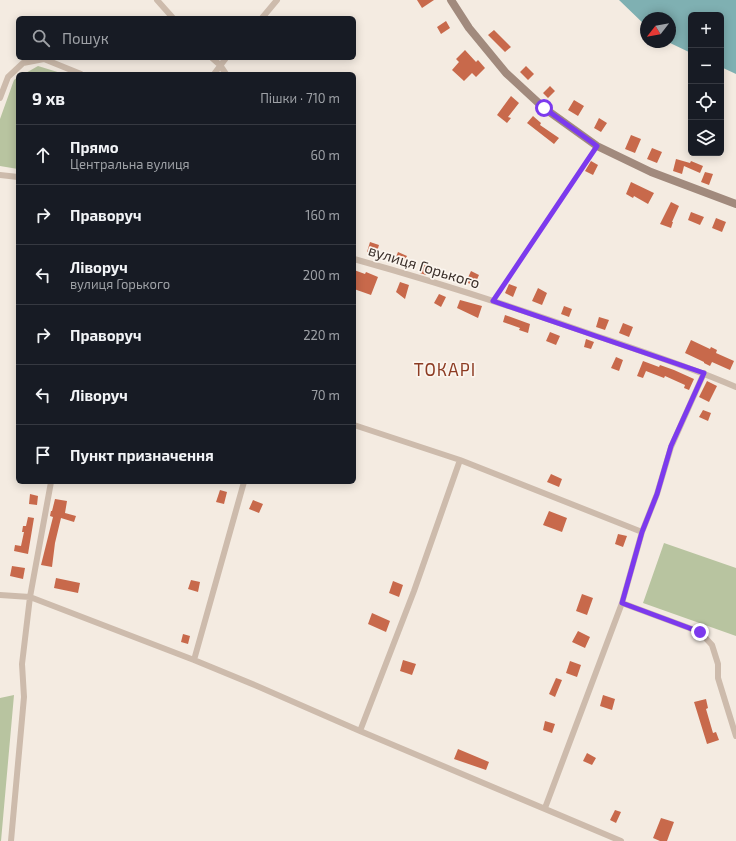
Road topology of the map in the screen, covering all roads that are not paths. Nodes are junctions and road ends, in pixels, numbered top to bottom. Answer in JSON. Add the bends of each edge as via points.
{"nodes":[{"id":1,"x":157,"y":0,"type":"edge"},
{"id":2,"x":277,"y":0,"type":"edge"},
{"id":3,"x":451,"y":0,"type":"edge"},
{"id":4,"x":171,"y":16,"type":"edge"},
{"id":5,"x":264,"y":16,"type":"edge"},
{"id":6,"x":39,"y":60,"type":"edge"},
{"id":7,"x":46,"y":60,"type":"edge"},
{"id":8,"x":214,"y":60,"type":"edge"},
{"id":9,"x":224,"y":60,"type":"edge"},
{"id":10,"x":220,"y":65,"type":"junction"},
{"id":11,"x":76,"y":72,"type":"edge"},
{"id":12,"x":215,"y":72,"type":"edge"},
{"id":13,"x":225,"y":72,"type":"edge"},
{"id":14,"x":0,"y":98,"type":"edge"},
{"id":15,"x":0,"y":175,"type":"edge"},
{"id":16,"x":16,"y":177,"type":"edge"},
{"id":17,"x":736,"y":204,"type":"edge"},
{"id":18,"x":356,"y":260,"type":"edge"},
{"id":19,"x":704,"y":373,"type":"junction"},
{"id":20,"x":736,"y":387,"type":"edge"},
{"id":21,"x":356,"y":426,"type":"edge"},
{"id":22,"x":460,"y":460,"type":"junction"},
{"id":23,"x":51,"y":484,"type":"edge"},
{"id":24,"x":243,"y":484,"type":"edge"},
{"id":25,"x":642,"y":532,"type":"junction"},
{"id":26,"x":0,"y":594,"type":"edge"},
{"id":27,"x":30,"y":597,"type":"junction"},
{"id":28,"x":622,"y":603,"type":"junction"},
{"id":29,"x":194,"y":660,"type":"junction"},
{"id":30,"x":360,"y":731,"type":"junction"},
{"id":31,"x":736,"y":736,"type":"edge"},
{"id":32,"x":545,"y":808,"type":"junction"},
{"id":33,"x":11,"y":841,"type":"edge"},
{"id":34,"x":621,"y":841,"type":"edge"}],
"edges":[{"from":1,"to":4,"type":"street"},
{"from":2,"to":5,"type":"street"},
{"from":3,"to":17,"type":"street","via":[[469,28],[506,73],[544,108],[597,146],[651,172]]},
{"from":6,"to":14,"type":"street","via":[[23,63],[8,78]]},
{"from":7,"to":11,"type":"street"},
{"from":8,"to":10,"type":"street"},
{"from":9,"to":10,"type":"street"},
{"from":10,"to":12,"type":"street"},
{"from":10,"to":13,"type":"street"},
{"from":15,"to":16,"type":"street"},
{"from":18,"to":19,"type":"street","name":"вулиця Горького","via":[[493,301]]},
{"from":19,"to":20,"type":"street","name":"вулиця Горького"},
{"from":19,"to":25,"type":"street","via":[[671,446],[657,494]]},
{"from":21,"to":22,"type":"street"},
{"from":22,"to":25,"type":"street"},
{"from":22,"to":30,"type":"street","via":[[414,591]]},
{"from":23,"to":27,"type":"street"},
{"from":24,"to":29,"type":"street"},
{"from":25,"to":28,"type":"street"},
{"from":26,"to":27,"type":"street"},
{"from":27,"to":29,"type":"street"},
{"from":27,"to":33,"type":"street","via":[[22,664],[24,697]]},
{"from":28,"to":31,"type":"street","via":[[700,632],[712,646],[718,664],[718,678]]},
{"from":28,"to":32,"type":"street"},
{"from":29,"to":30,"type":"street"},
{"from":30,"to":32,"type":"street"},
{"from":32,"to":34,"type":"street"}]}
